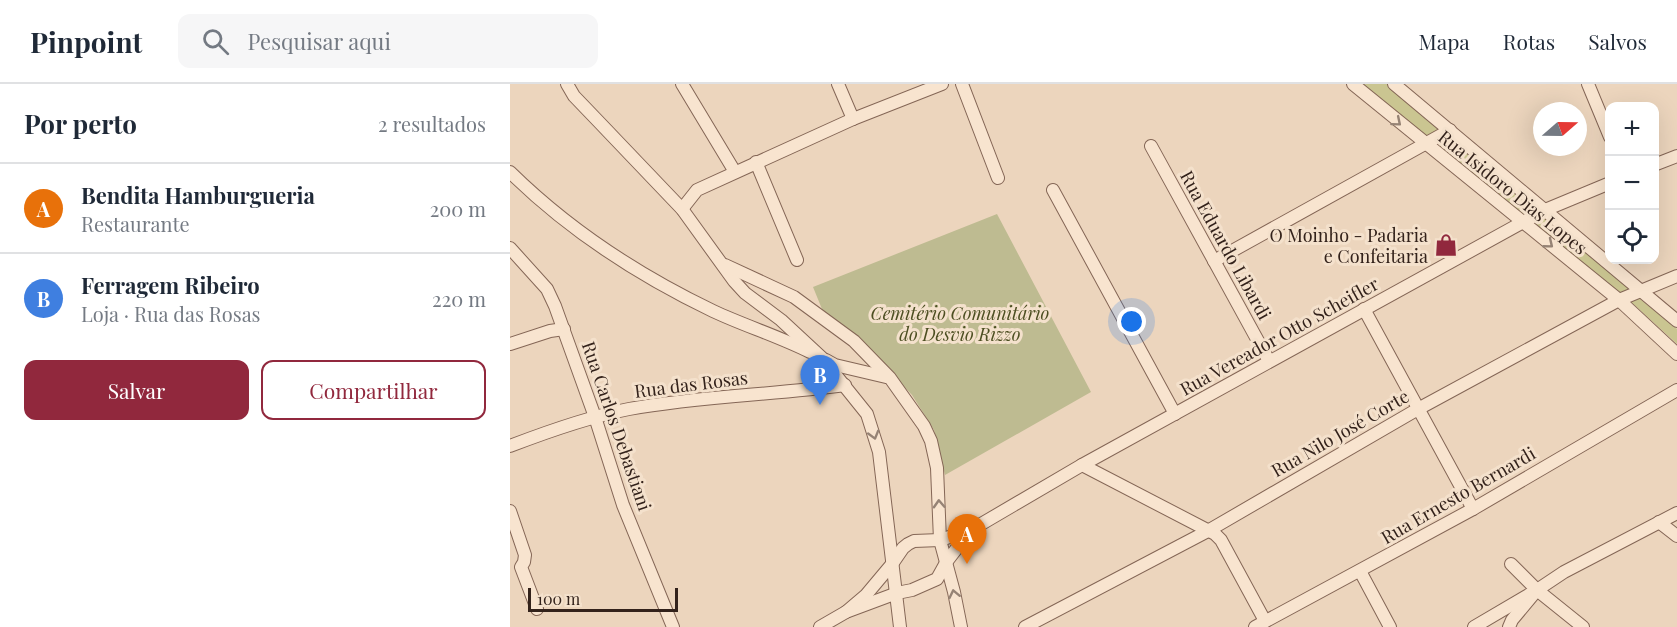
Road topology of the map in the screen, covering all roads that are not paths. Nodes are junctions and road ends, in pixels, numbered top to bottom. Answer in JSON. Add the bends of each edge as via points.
{"nodes":[{"id":1,"x":567,"y":84,"type":"edge"},
{"id":2,"x":682,"y":84,"type":"edge"},
{"id":3,"x":838,"y":84,"type":"edge"},
{"id":4,"x":942,"y":84,"type":"edge"},
{"id":5,"x":962,"y":84,"type":"edge"},
{"id":6,"x":1353,"y":84,"type":"edge"},
{"id":7,"x":1394,"y":84,"type":"edge"},
{"id":8,"x":1588,"y":84,"type":"edge"},
{"id":9,"x":853,"y":119,"type":"junction"},
{"id":10,"x":1605,"y":125,"type":"edge"},
{"id":11,"x":1450,"y":130,"type":"junction"},
{"id":12,"x":1424,"y":144,"type":"junction"},
{"id":13,"x":1151,"y":146,"type":"dead end"},
{"id":14,"x":1677,"y":156,"type":"edge"},
{"id":15,"x":756,"y":162,"type":"junction"},
{"id":16,"x":1659,"y":163,"type":"edge"},
{"id":17,"x":510,"y":172,"type":"edge"},
{"id":18,"x":735,"y":172,"type":"junction"},
{"id":19,"x":998,"y":178,"type":"dead end"},
{"id":20,"x":1605,"y":185,"type":"edge"},
{"id":21,"x":1053,"y":190,"type":"dead end"},
{"id":22,"x":682,"y":208,"type":"junction"},
{"id":23,"x":1545,"y":210,"type":"junction"},
{"id":24,"x":1522,"y":222,"type":"junction"},
{"id":25,"x":510,"y":248,"type":"edge"},
{"id":26,"x":797,"y":260,"type":"dead end"},
{"id":27,"x":1214,"y":261,"type":"junction"},
{"id":28,"x":722,"y":263,"type":"junction"},
{"id":29,"x":1677,"y":276,"type":"edge"},
{"id":30,"x":1641,"y":290,"type":"junction"},
{"id":31,"x":1619,"y":300,"type":"junction"},
{"id":32,"x":1364,"y":309,"type":"junction"},
{"id":33,"x":1677,"y":321,"type":"edge"},
{"id":34,"x":564,"y":329,"type":"junction"},
{"id":35,"x":510,"y":344,"type":"edge"},
{"id":36,"x":1677,"y":354,"type":"edge"},
{"id":37,"x":822,"y":358,"type":"junction"},
{"id":38,"x":1269,"y":362,"type":"junction"},
{"id":39,"x":885,"y":376,"type":"junction"},
{"id":40,"x":843,"y":382,"type":"junction"},
{"id":41,"x":815,"y":389,"type":"junction"},
{"id":42,"x":1677,"y":390,"type":"edge"},
{"id":43,"x":1418,"y":409,"type":"junction"},
{"id":44,"x":1175,"y":414,"type":"junction"},
{"id":45,"x":595,"y":417,"type":"junction"},
{"id":46,"x":510,"y":446,"type":"edge"},
{"id":47,"x":1082,"y":465,"type":"junction"},
{"id":48,"x":1473,"y":509,"type":"junction"},
{"id":49,"x":510,"y":511,"type":"edge"},
{"id":50,"x":1677,"y":513,"type":"edge"},
{"id":51,"x":1659,"y":522,"type":"junction"},
{"id":52,"x":971,"y":531,"type":"junction"},
{"id":53,"x":1206,"y":531,"type":"junction"},
{"id":54,"x":1677,"y":536,"type":"edge"},
{"id":55,"x":940,"y":540,"type":"junction"},
{"id":56,"x":947,"y":561,"type":"junction"},
{"id":57,"x":892,"y":564,"type":"junction"},
{"id":58,"x":1511,"y":564,"type":"dead end"},
{"id":59,"x":515,"y":569,"type":"edge"},
{"id":60,"x":1360,"y":571,"type":"junction"},
{"id":61,"x":1537,"y":590,"type":"junction"},
{"id":62,"x":897,"y":593,"type":"junction"},
{"id":63,"x":537,"y":609,"type":"dead end"},
{"id":64,"x":846,"y":612,"type":"junction"},
{"id":65,"x":1260,"y":624,"type":"edge"},
{"id":66,"x":673,"y":627,"type":"edge"},
{"id":67,"x":820,"y":627,"type":"edge"},
{"id":68,"x":900,"y":627,"type":"edge"},
{"id":69,"x":961,"y":627,"type":"edge"},
{"id":70,"x":1025,"y":627,"type":"edge"},
{"id":71,"x":1390,"y":627,"type":"edge"},
{"id":72,"x":1474,"y":627,"type":"edge"},
{"id":73,"x":1509,"y":627,"type":"edge"},
{"id":74,"x":1582,"y":627,"type":"edge"}],
"edges":[{"from":1,"to":22,"type":"street","via":[[598,122]]},
{"from":2,"to":18,"type":"street"},
{"from":3,"to":9,"type":"street"},
{"from":4,"to":9,"type":"street"},
{"from":5,"to":19,"type":"street"},
{"from":6,"to":12,"type":"street","name":"Rua Isidoro Dias Lopes","one_way":true},
{"from":7,"to":11,"type":"street","name":"Rua Isidoro Dias Lopes"},
{"from":8,"to":10,"type":"street"},
{"from":9,"to":15,"type":"street"},
{"from":11,"to":12,"type":"street"},
{"from":11,"to":23,"type":"street","name":"Rua Isidoro Dias Lopes"},
{"from":12,"to":24,"type":"street","name":"Rua Isidoro Dias Lopes"},
{"from":12,"to":27,"type":"street"},
{"from":13,"to":27,"type":"street","name":"Rua Eduardo Libardi"},
{"from":14,"to":16,"type":"street"},
{"from":15,"to":18,"type":"street"},
{"from":15,"to":26,"type":"street"},
{"from":17,"to":37,"type":"street","via":[[618,260],[714,311]]},
{"from":18,"to":22,"type":"street","via":[[697,190]]},
{"from":20,"to":23,"type":"street","name":"Rua Vereador Otto Scheifler"},
{"from":21,"to":44,"type":"street"},
{"from":22,"to":28,"type":"street"},
{"from":23,"to":24,"type":"street","name":"Rua Vereador Otto Scheifler"},
{"from":23,"to":30,"type":"street","name":"Rua Isidoro Dias Lopes"},
{"from":24,"to":31,"type":"street","name":"Rua Isidoro Dias Lopes","one_way":true},
{"from":24,"to":32,"type":"street","name":"Rua Vereador Otto Scheifler"},
{"from":25,"to":34,"type":"street","name":"Rua Carlos Debastiani","via":[[547,289]]},
{"from":27,"to":38,"type":"street","name":"Rua Eduardo Libardi"},
{"from":28,"to":37,"type":"street","via":[[745,293]]},
{"from":28,"to":39,"type":"street","via":[[794,297],[854,341]]},
{"from":29,"to":30,"type":"street","name":"Rua Nilo José Corte"},
{"from":30,"to":31,"type":"street","name":"Rua Nilo José Corte"},
{"from":30,"to":33,"type":"street","name":"Rua Isidoro Dias Lopes"},
{"from":31,"to":36,"type":"street","name":"Rua Isidoro Dias Lopes"},
{"from":31,"to":43,"type":"street","name":"Rua Nilo José Corte"},
{"from":32,"to":38,"type":"street","name":"Rua Vereador Otto Scheifler"},
{"from":32,"to":43,"type":"street"},
{"from":34,"to":35,"type":"street"},
{"from":34,"to":45,"type":"street","name":"Rua Carlos Debastiani"},
{"from":37,"to":39,"type":"street","via":[[835,365]]},
{"from":37,"to":40,"type":"street"},
{"from":37,"to":41,"type":"street","via":[[826,373]]},
{"from":38,"to":44,"type":"street","name":"Rua Vereador Otto Scheifler"},
{"from":39,"to":40,"type":"street","name":"Rua das Rosas"},
{"from":55,"to":39,"type":"street","one_way":true,"via":[[937,468],[931,441]]},
{"from":40,"to":41,"type":"street","name":"Rua das Rosas"},
{"from":40,"to":57,"type":"street","one_way":true,"via":[[867,414],[879,452]]},
{"from":41,"to":45,"type":"street","name":"Rua das Rosas","via":[[664,403]]},
{"from":42,"to":48,"type":"street","name":"Rua Ernesto Bernardi"},
{"from":43,"to":48,"type":"street"},
{"from":43,"to":53,"type":"street","name":"Rua Nilo José Corte"},
{"from":44,"to":47,"type":"street","name":"Rua Vereador Otto Scheifler"},
{"from":45,"to":46,"type":"street","name":"Rua das Rosas"},
{"from":45,"to":66,"type":"street","name":"Rua Carlos Debastiani","via":[[624,505]]},
{"from":47,"to":52,"type":"street","name":"Rua Vereador Otto Scheifler"},
{"from":47,"to":53,"type":"street"},
{"from":48,"to":60,"type":"street","name":"Rua Ernesto Bernardi"},
{"from":49,"to":59,"type":"street","via":[[525,555],[524,562]]},
{"from":50,"to":51,"type":"street"},
{"from":51,"to":54,"type":"street"},
{"from":51,"to":61,"type":"street"},
{"from":52,"to":55,"type":"street","name":"Rua Vereador Otto Scheifler"},
{"from":52,"to":56,"type":"street","name":"Rua Vereador Otto Scheifler"},
{"from":53,"to":65,"type":"street","via":[[1221,540]]},
{"from":53,"to":70,"type":"street","name":"Rua Nilo José Corte"},
{"from":55,"to":56,"type":"street"},
{"from":55,"to":57,"type":"street","name":"Rua Vereador Otto Scheifler","via":[[914,541],[903,548]]},
{"from":56,"to":62,"type":"street","name":"Rua Vereador Otto Scheifler","via":[[937,579]]},
{"from":69,"to":56,"type":"street","one_way":true},
{"from":57,"to":62,"type":"street"},
{"from":57,"to":64,"type":"street","name":"Rua Vereador Otto Scheifler"},
{"from":58,"to":61,"type":"street"},
{"from":59,"to":63,"type":"street"},
{"from":60,"to":65,"type":"street","name":"Rua Ernesto Bernardi"},
{"from":60,"to":71,"type":"street"},
{"from":61,"to":72,"type":"street"},
{"from":61,"to":73,"type":"street"},
{"from":61,"to":74,"type":"street"},
{"from":62,"to":64,"type":"street","name":"Rua Vereador Otto Scheifler"},
{"from":62,"to":68,"type":"street"},
{"from":64,"to":67,"type":"street"}]}
